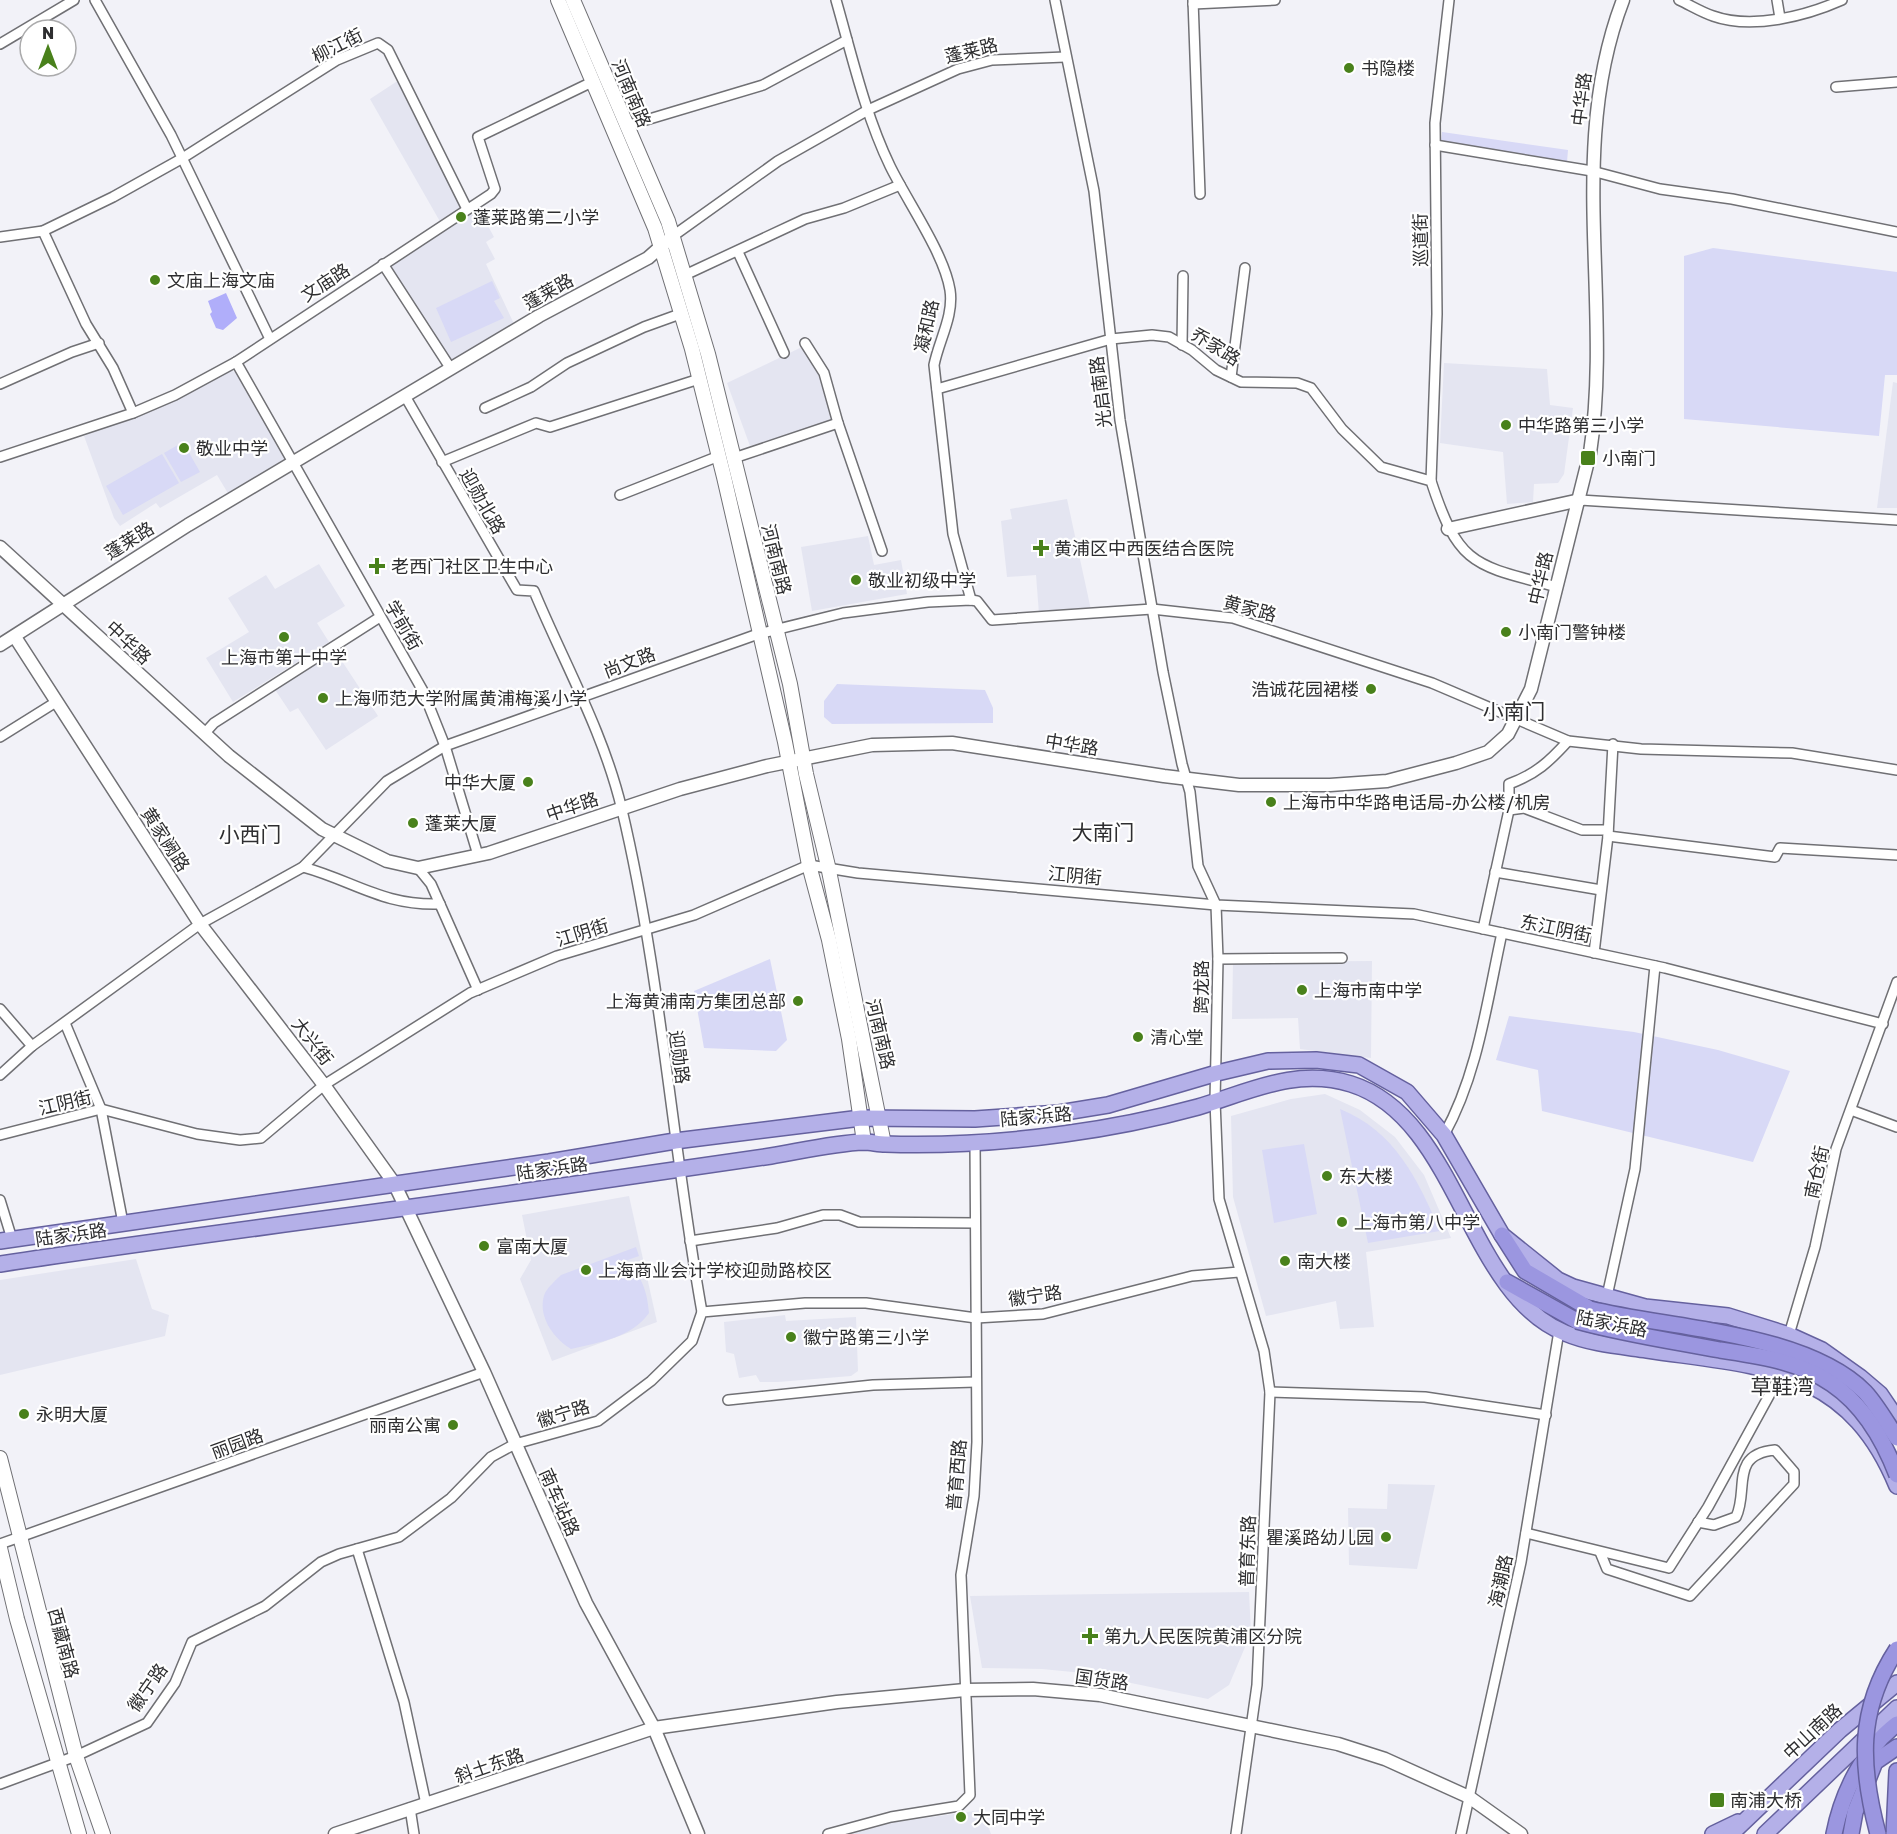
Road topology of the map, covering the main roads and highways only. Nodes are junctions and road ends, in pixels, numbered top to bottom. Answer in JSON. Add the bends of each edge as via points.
{"nodes":[{"id":1,"x":558,"y":0,"type":"edge"},
{"id":2,"x":573,"y":0,"type":"edge"},
{"id":3,"x":861,"y":1118,"type":"junction"},
{"id":4,"x":881,"y":1118,"type":"junction"},
{"id":5,"x":864,"y":1142,"type":"junction"},
{"id":6,"x":884,"y":1144,"type":"junction"},
{"id":7,"x":1502,"y":1235,"type":"junction"},
{"id":8,"x":6,"y":1240,"type":"edge"},
{"id":9,"x":0,"y":1264,"type":"edge"},
{"id":10,"x":1507,"y":1282,"type":"junction"},
{"id":11,"x":1897,"y":1419,"type":"edge"},
{"id":12,"x":1897,"y":1437,"type":"edge"},
{"id":13,"x":0,"y":1458,"type":"edge"},
{"id":14,"x":1897,"y":1475,"type":"edge"},
{"id":15,"x":1897,"y":1486,"type":"edge"},
{"id":16,"x":0,"y":1546,"type":"edge"},
{"id":17,"x":1897,"y":1649,"type":"edge"},
{"id":18,"x":1897,"y":1683,"type":"edge"},
{"id":19,"x":1897,"y":1708,"type":"edge"},
{"id":20,"x":1897,"y":1724,"type":"edge"},
{"id":21,"x":1897,"y":1747,"type":"edge"},
{"id":22,"x":1897,"y":1771,"type":"edge"},
{"id":23,"x":1757,"y":1812,"type":"junction"},
{"id":24,"x":79,"y":1834,"type":"edge"},
{"id":25,"x":103,"y":1834,"type":"edge"},
{"id":26,"x":1713,"y":1834,"type":"edge"},
{"id":27,"x":1731,"y":1834,"type":"edge"},
{"id":28,"x":1766,"y":1834,"type":"edge"},
{"id":29,"x":1834,"y":1834,"type":"edge"},
{"id":30,"x":1851,"y":1834,"type":"edge"},
{"id":31,"x":1878,"y":1834,"type":"edge"},
{"id":32,"x":1894,"y":1834,"type":"edge"}],
"edges":[{"from":1,"to":3,"type":"main road","name":"河南南路","via":[[662,247],[699,380],[831,951]]},
{"from":2,"to":4,"type":"main road","name":"河南南路","via":[[673,236],[717,384],[790,684]]},
{"from":3,"to":4,"type":"main road","name":"陆家浜路"},
{"from":3,"to":5,"type":"main road","name":"河南南路"},
{"from":3,"to":8,"type":"main road","name":"陆家浜路","via":[[675,1141]]},
{"from":4,"to":6,"type":"main road","name":"河南南路"},
{"from":4,"to":7,"type":"main road","name":"陆家浜路","via":[[975,1119],[1059,1113],[1108,1105],[1268,1061],[1316,1060],[1359,1065],[1407,1092],[1444,1135]]},
{"from":5,"to":6,"type":"main road","name":"陆家浜路"},
{"from":5,"to":9,"type":"main road","name":"陆家浜路"},
{"from":6,"to":10,"type":"main road","name":"陆家浜路","via":[[975,1141],[1111,1127],[1215,1101],[1273,1081],[1352,1084],[1389,1104],[1421,1138]]},
{"from":7,"to":11,"type":"main road","name":"陆家浜路","via":[[1558,1280],[1645,1307],[1728,1316],[1822,1350],[1880,1394]]},
{"from":7,"to":12,"type":"highway","bridge":true,"via":[[1525,1271],[1590,1309],[1782,1347],[1825,1364],[1865,1392]]},
{"from":10,"to":14,"type":"highway","bridge":true,"via":[[1577,1321],[1621,1334],[1786,1361],[1832,1384],[1865,1415]]},
{"from":10,"to":15,"type":"main road","name":"陆家浜路","via":[[1527,1309],[1559,1332],[1590,1342],[1781,1373],[1817,1387],[1850,1410],[1880,1450]]},
{"from":13,"to":25,"type":"main road","name":"西藏南路","via":[[76,1756]]},
{"from":16,"to":24,"type":"main road"},
{"from":17,"to":31,"type":"highway","bridge":true,"via":[[1881,1674],[1867,1722],[1865,1773]]},
{"from":18,"to":23,"type":"main road","name":"中山南路","via":[[1840,1730]]},
{"from":19,"to":28,"type":"main road"},
{"from":20,"to":29,"type":"highway","bridge":true,"via":[[1872,1749],[1856,1773],[1843,1799]]},
{"from":21,"to":30,"type":"highway","bridge":true,"via":[[1875,1762],[1855,1812]]},
{"from":22,"to":32,"type":"highway"},
{"from":23,"to":26,"type":"main road","name":"中山南路"},
{"from":23,"to":27,"type":"main road","name":"中山南路"}]}
